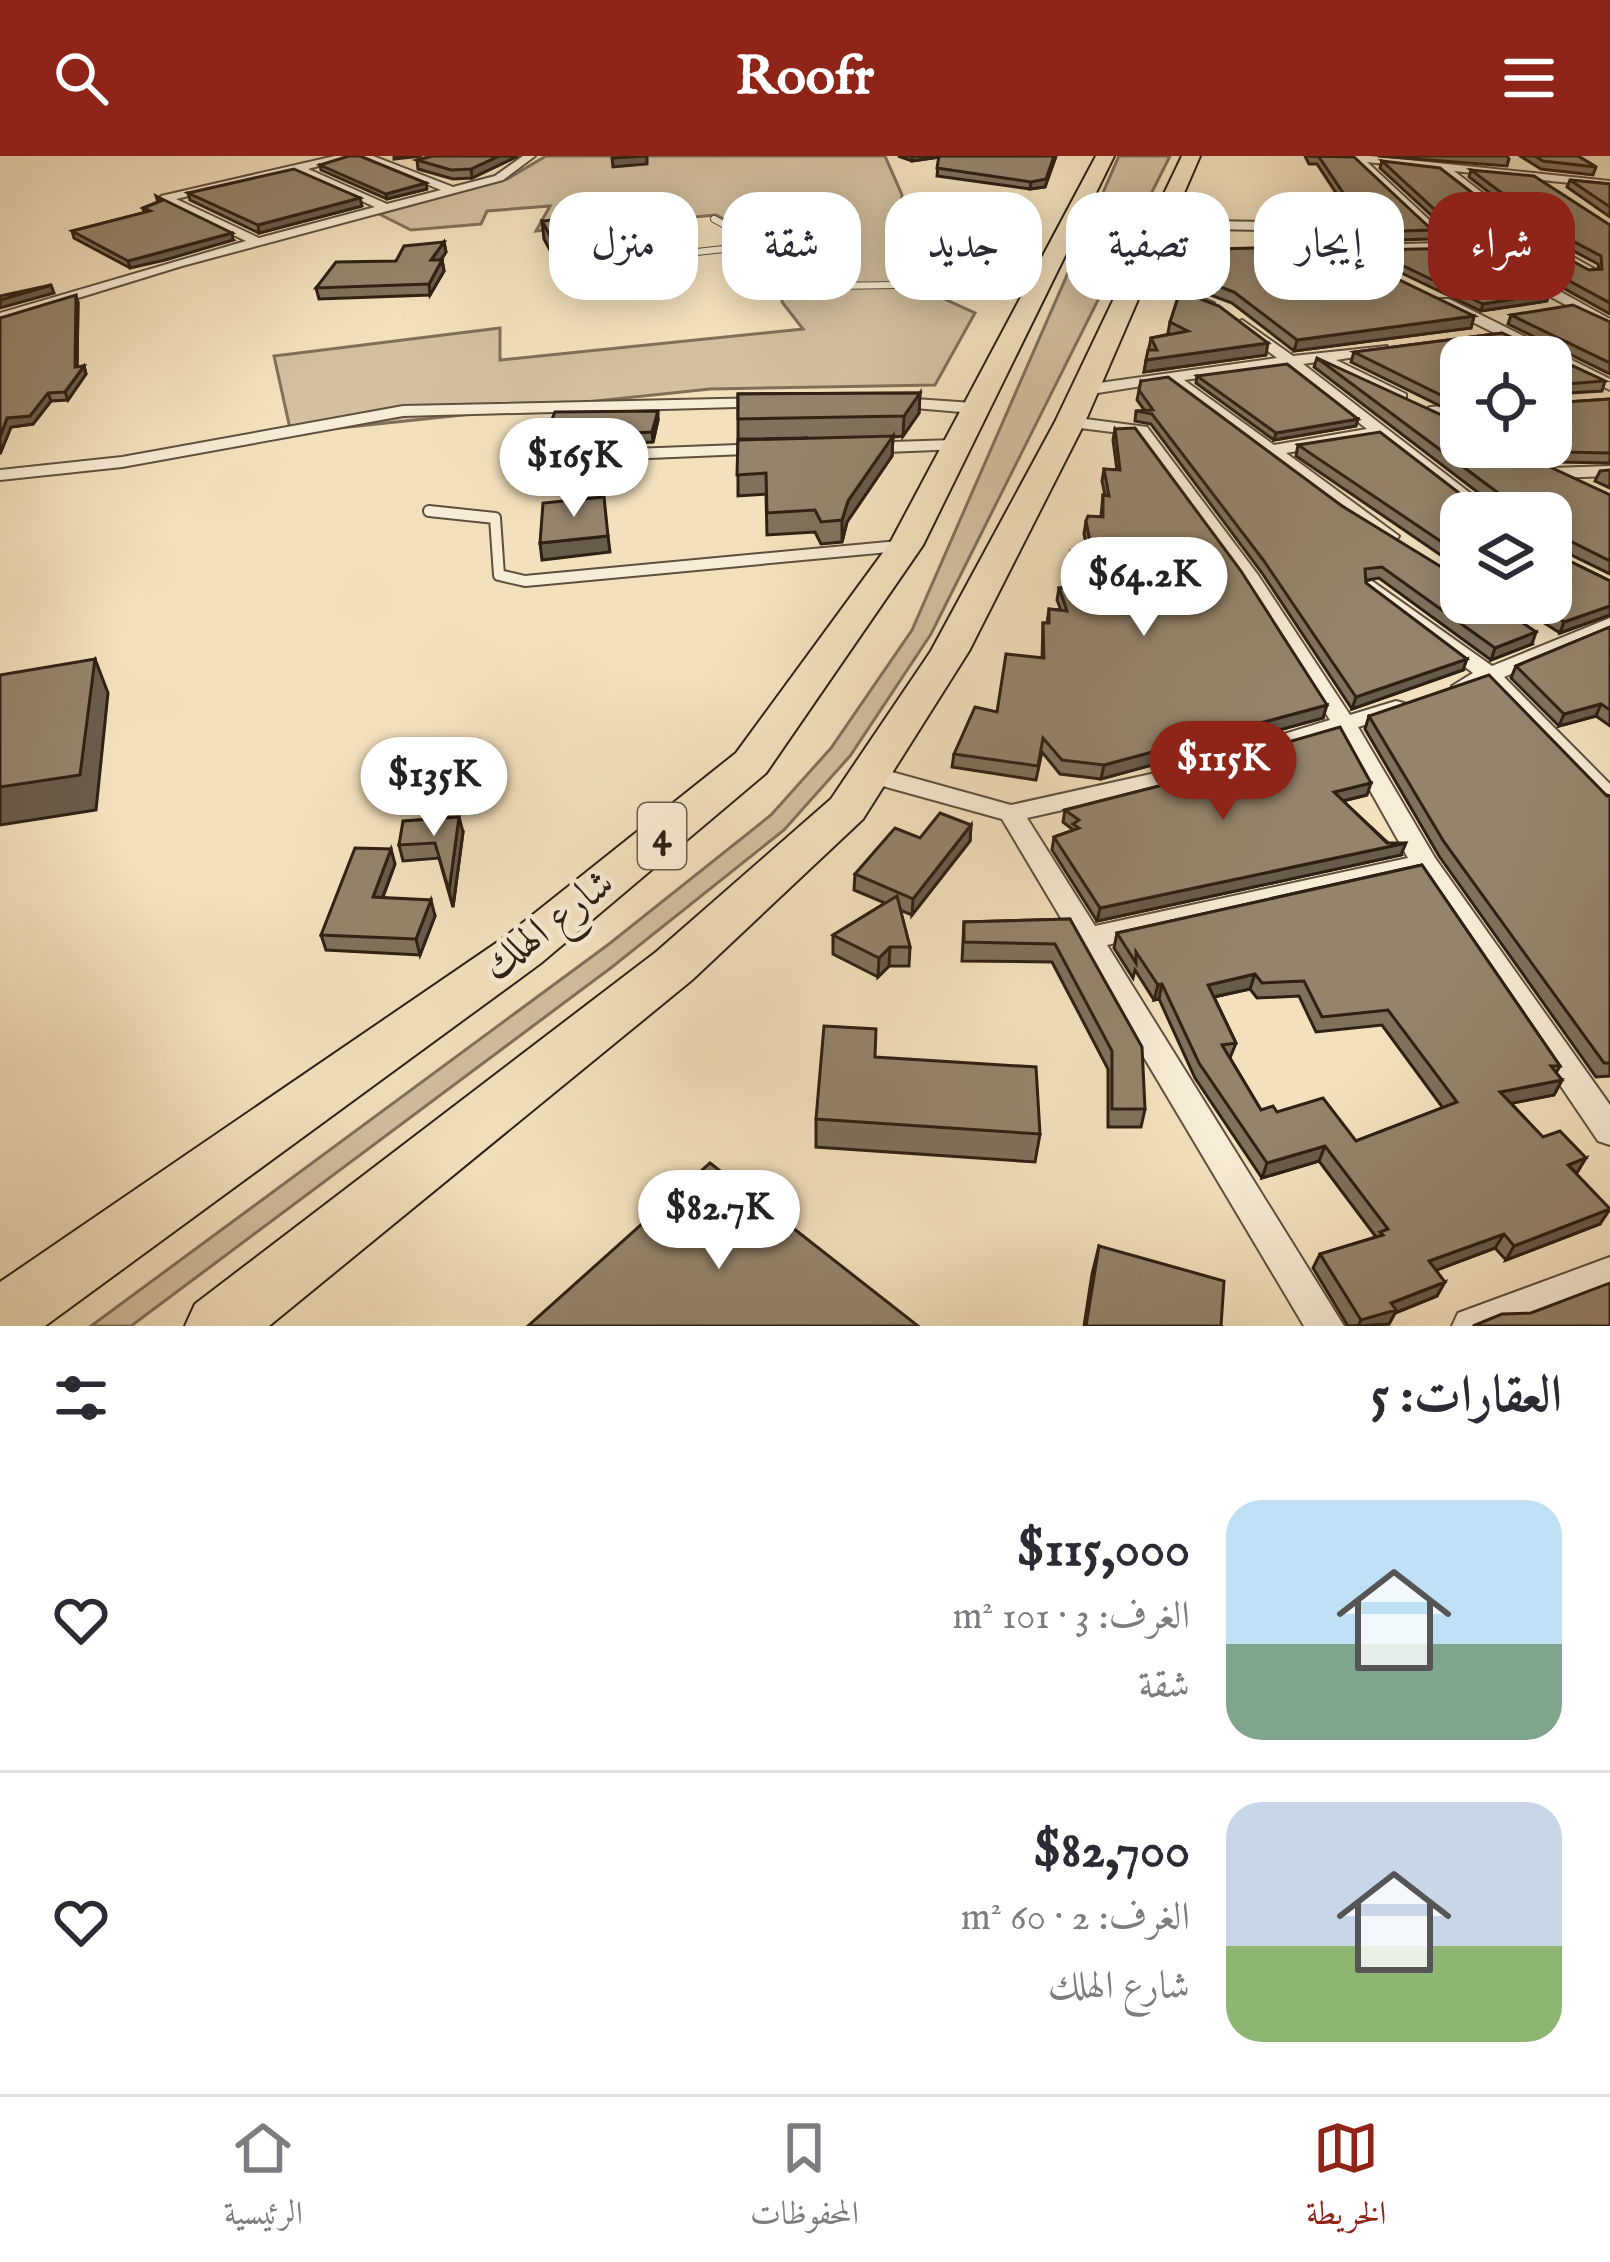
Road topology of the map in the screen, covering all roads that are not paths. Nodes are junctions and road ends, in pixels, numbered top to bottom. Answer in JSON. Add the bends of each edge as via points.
{"nodes":[{"id":1,"x":349,"y":156,"type":"edge"},
{"id":2,"x":364,"y":156,"type":"edge"},
{"id":3,"x":530,"y":156,"type":"edge"},
{"id":4,"x":1105,"y":156,"type":"edge"},
{"id":5,"x":1191,"y":156,"type":"edge"},
{"id":6,"x":1340,"y":156,"type":"edge"},
{"id":7,"x":1429,"y":156,"type":"edge"},
{"id":8,"x":1506,"y":156,"type":"edge"},
{"id":9,"x":1356,"y":157,"type":"edge"},
{"id":10,"x":427,"y":160,"type":"edge"},
{"id":11,"x":1442,"y":166,"type":"junction"},
{"id":12,"x":1593,"y":166,"type":"edge"},
{"id":13,"x":394,"y":167,"type":"junction"},
{"id":14,"x":298,"y":168,"type":"junction"},
{"id":15,"x":1537,"y":176,"type":"junction"},
{"id":16,"x":1610,"y":180,"type":"edge"},
{"id":17,"x":451,"y":190,"type":"junction"},
{"id":18,"x":1174,"y":192,"type":"edge"},
{"id":19,"x":1475,"y":192,"type":"edge"},
{"id":20,"x":1559,"y":192,"type":"edge"},
{"id":21,"x":387,"y":208,"type":"junction"},
{"id":22,"x":714,"y":218,"type":"dead end"},
{"id":23,"x":722,"y":223,"type":"edge"},
{"id":24,"x":1428,"y":225,"type":"edge"},
{"id":25,"x":258,"y":242,"type":"junction"},
{"id":26,"x":1575,"y":262,"type":"edge"},
{"id":27,"x":1591,"y":271,"type":"edge"},
{"id":28,"x":1042,"y":275,"type":"edge"},
{"id":29,"x":1418,"y":290,"type":"edge"},
{"id":30,"x":1029,"y":300,"type":"edge"},
{"id":31,"x":1124,"y":300,"type":"edge"},
{"id":32,"x":1200,"y":300,"type":"edge"},
{"id":33,"x":1563,"y":300,"type":"edge"},
{"id":34,"x":1572,"y":305,"type":"junction"},
{"id":35,"x":1550,"y":309,"type":"edge"},
{"id":36,"x":0,"y":318,"type":"edge"},
{"id":37,"x":1610,"y":325,"type":"edge"},
{"id":38,"x":1390,"y":348,"type":"edge"},
{"id":39,"x":1321,"y":358,"type":"junction"},
{"id":40,"x":1291,"y":362,"type":"junction"},
{"id":41,"x":1170,"y":376,"type":"junction"},
{"id":42,"x":1610,"y":385,"type":"edge"},
{"id":43,"x":1610,"y":400,"type":"edge"},
{"id":44,"x":873,"y":402,"type":"edge"},
{"id":45,"x":1590,"y":402,"type":"edge"},
{"id":46,"x":782,"y":403,"type":"edge"},
{"id":47,"x":1077,"y":406,"type":"junction"},
{"id":48,"x":1440,"y":411,"type":"edge"},
{"id":49,"x":1430,"y":412,"type":"junction"},
{"id":50,"x":1440,"y":417,"type":"edge"},
{"id":51,"x":964,"y":427,"type":"junction"},
{"id":52,"x":1382,"y":431,"type":"junction"},
{"id":53,"x":791,"y":449,"type":"edge"},
{"id":54,"x":836,"y":449,"type":"edge"},
{"id":55,"x":1268,"y":451,"type":"junction"},
{"id":56,"x":528,"y":458,"type":"dead end"},
{"id":57,"x":1610,"y":471,"type":"edge"},
{"id":58,"x":0,"y":475,"type":"edge"},
{"id":59,"x":1591,"y":491,"type":"edge"},
{"id":60,"x":1460,"y":492,"type":"edge"},
{"id":61,"x":429,"y":511,"type":"dead end"},
{"id":62,"x":906,"y":545,"type":"junction"},
{"id":63,"x":1404,"y":546,"type":"edge"},
{"id":64,"x":1372,"y":587,"type":"edge"},
{"id":65,"x":1610,"y":624,"type":"edge"},
{"id":66,"x":1491,"y":676,"type":"junction"},
{"id":67,"x":1345,"y":725,"type":"junction"},
{"id":68,"x":870,"y":774,"type":"junction"},
{"id":69,"x":1610,"y":799,"type":"edge"},
{"id":70,"x":1011,"y":813,"type":"junction"},
{"id":71,"x":1425,"y":864,"type":"junction"},
{"id":72,"x":1090,"y":938,"type":"junction"},
{"id":73,"x":1610,"y":1131,"type":"edge"},
{"id":74,"x":1610,"y":1274,"type":"edge"},
{"id":75,"x":0,"y":1320,"type":"edge"},
{"id":76,"x":218,"y":1326,"type":"edge"},
{"id":77,"x":1325,"y":1326,"type":"edge"},
{"id":78,"x":1471,"y":1326,"type":"edge"}],
"edges":[{"from":1,"to":14,"type":"street"},
{"from":2,"to":13,"type":"street"},
{"from":3,"to":17,"type":"street","via":[[499,178]]},
{"from":4,"to":28,"type":"highway","name":"شارع الهلك","number":"4"},
{"from":5,"to":18,"type":"highway"},
{"from":6,"to":9,"type":"street"},
{"from":7,"to":11,"type":"street"},
{"from":8,"to":15,"type":"street"},
{"from":9,"to":11,"type":"street"},
{"from":9,"to":24,"type":"street"},
{"from":10,"to":13,"type":"street"},
{"from":11,"to":15,"type":"street"},
{"from":11,"to":19,"type":"street"},
{"from":12,"to":16,"type":"street"},
{"from":13,"to":17,"type":"street"},
{"from":14,"to":21,"type":"street"},
{"from":14,"to":25,"type":"street","via":[[165,198]]},
{"from":15,"to":16,"type":"street"},
{"from":15,"to":20,"type":"street"},
{"from":17,"to":21,"type":"street"},
{"from":21,"to":25,"type":"street"},
{"from":22,"to":23,"type":"lane"},
{"from":25,"to":36,"type":"street"},
{"from":26,"to":27,"type":"street"},
{"from":29,"to":42,"type":"street","via":[[1482,328],[1505,324]]},
{"from":30,"to":51,"type":"highway","name":"شارع الهلك","number":"4"},
{"from":31,"to":47,"type":"highway"},
{"from":32,"to":40,"type":"street"},
{"from":33,"to":34,"type":"street"},
{"from":34,"to":35,"type":"street"},
{"from":34,"to":37,"type":"street"},
{"from":38,"to":39,"type":"street"},
{"from":39,"to":40,"type":"street"},
{"from":39,"to":49,"type":"street"},
{"from":40,"to":41,"type":"street"},
{"from":40,"to":52,"type":"street"},
{"from":41,"to":47,"type":"street"},
{"from":41,"to":55,"type":"street"},
{"from":43,"to":45,"type":"street"},
{"from":44,"to":51,"type":"street"},
{"from":46,"to":58,"type":"street","via":[[403,411],[228,446]]},
{"from":47,"to":67,"type":"street","via":[[1141,430]]},
{"from":47,"to":68,"type":"highway","via":[[950,651]]},
{"from":48,"to":49,"type":"street"},
{"from":49,"to":50,"type":"street"},
{"from":51,"to":54,"type":"street"},
{"from":51,"to":62,"type":"highway","name":"شارع الهلك","number":"4"},
{"from":52,"to":55,"type":"street"},
{"from":52,"to":60,"type":"street"},
{"from":53,"to":56,"type":"street"},
{"from":55,"to":63,"type":"street"},
{"from":57,"to":59,"type":"street","via":[[1545,468]]},
{"from":61,"to":62,"type":"lane","via":[[495,518],[499,575],[525,581]]},
{"from":62,"to":75,"type":"highway","name":"شارع الهلك","number":"4","via":[[751,763],[523,950]]},
{"from":64,"to":66,"type":"street"},
{"from":65,"to":66,"type":"street","via":[[1550,641]]},
{"from":66,"to":67,"type":"street"},
{"from":66,"to":69,"type":"street"},
{"from":67,"to":70,"type":"street"},
{"from":67,"to":71,"type":"street"},
{"from":68,"to":70,"type":"street"},
{"from":68,"to":76,"type":"highway","via":[[847,809],[674,967]]},
{"from":70,"to":72,"type":"street"},
{"from":71,"to":72,"type":"street"},
{"from":71,"to":73,"type":"street"},
{"from":72,"to":77,"type":"street"},
{"from":74,"to":78,"type":"street"}]}
